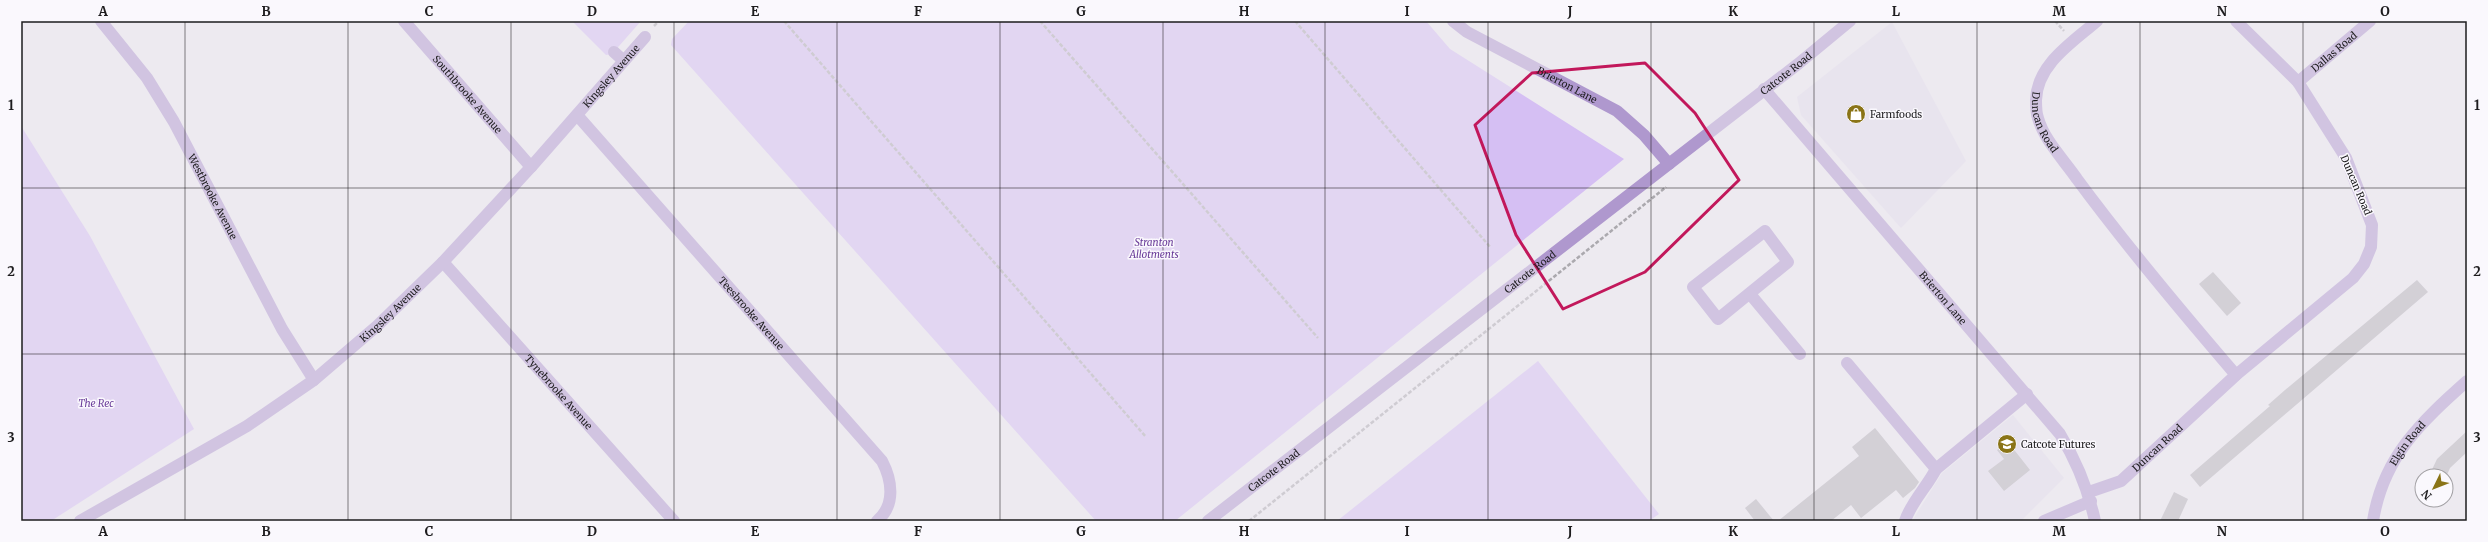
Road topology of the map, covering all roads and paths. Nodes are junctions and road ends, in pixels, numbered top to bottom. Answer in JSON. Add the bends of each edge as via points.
{"nodes":[{"id":1,"x":101,"y":21,"type":"edge"},
{"id":2,"x":404,"y":21,"type":"edge"},
{"id":3,"x":784,"y":21,"type":"edge"},
{"id":4,"x":1040,"y":21,"type":"edge"},
{"id":5,"x":1295,"y":21,"type":"edge"},
{"id":6,"x":1453,"y":21,"type":"edge"},
{"id":7,"x":1850,"y":21,"type":"edge"},
{"id":8,"x":2097,"y":21,"type":"edge"},
{"id":9,"x":2236,"y":21,"type":"edge"},
{"id":10,"x":2370,"y":21,"type":"edge"},
{"id":11,"x":645,"y":37,"type":"dead end"},
{"id":12,"x":614,"y":52,"type":"dead end"},
{"id":13,"x":624,"y":62,"type":"junction"},
{"id":14,"x":2298,"y":82,"type":"junction"},
{"id":15,"x":1764,"y":89,"type":"junction"},
{"id":16,"x":577,"y":115,"type":"junction"},
{"id":17,"x":1669,"y":164,"type":"junction"},
{"id":18,"x":531,"y":167,"type":"junction"},
{"id":19,"x":1671,"y":184,"type":"dead end"},
{"id":20,"x":1491,"y":248,"type":"dead end"},
{"id":21,"x":443,"y":262,"type":"junction"},
{"id":22,"x":1750,"y":294,"type":"junction"},
{"id":23,"x":1318,"y":338,"type":"dead end"},
{"id":24,"x":1800,"y":354,"type":"dead end"},
{"id":25,"x":1847,"y":363,"type":"dead end"},
{"id":26,"x":2236,"y":375,"type":"junction"},
{"id":27,"x":314,"y":380,"type":"junction"},
{"id":28,"x":2467,"y":381,"type":"edge"},
{"id":29,"x":2027,"y":394,"type":"junction"},
{"id":30,"x":1146,"y":437,"type":"dead end"},
{"id":31,"x":1936,"y":469,"type":"junction"},
{"id":32,"x":2090,"y":497,"type":"junction"},
{"id":33,"x":80,"y":521,"type":"edge"},
{"id":34,"x":674,"y":521,"type":"edge"},
{"id":35,"x":877,"y":521,"type":"edge"},
{"id":36,"x":1208,"y":521,"type":"edge"},
{"id":37,"x":1249,"y":521,"type":"edge"},
{"id":38,"x":1905,"y":521,"type":"edge"},
{"id":39,"x":2044,"y":521,"type":"edge"},
{"id":40,"x":2095,"y":521,"type":"edge"},
{"id":41,"x":2373,"y":521,"type":"edge"}],
"edges":[{"from":1,"to":27,"type":"street","name":"Westbrooke Avenue","via":[[147,78],[174,122],[282,329]]},
{"from":2,"to":18,"type":"street","name":"Southbrooke Avenue"},
{"from":3,"to":30,"type":"path"},
{"from":4,"to":23,"type":"path"},
{"from":5,"to":20,"type":"path"},
{"from":6,"to":17,"type":"street","name":"Brierton Lane","via":[[1467,32],[1617,112],[1644,135]]},
{"from":7,"to":15,"type":"street","name":"Catcote Road"},
{"from":8,"to":26,"type":"street","name":"Duncan Road","via":[[2052,60],[2039,81],[2036,99],[2038,118],[2047,137],[2087,192],[2159,285]]},
{"from":9,"to":14,"type":"street","name":"Duncan Road"},
{"from":10,"to":14,"type":"street","name":"Dallas Road"},
{"from":11,"to":13,"type":"street","name":"Kingsley Avenue"},
{"from":12,"to":13,"type":"street"},
{"from":13,"to":16,"type":"street","name":"Kingsley Avenue"},
{"from":14,"to":26,"type":"street","name":"Duncan Road","via":[[2346,158],[2372,225],[2371,247],[2364,264],[2353,278]]},
{"from":15,"to":17,"type":"street","name":"Catcote Road"},
{"from":15,"to":29,"type":"street","name":"Brierton Lane"},
{"from":16,"to":18,"type":"street","name":"Kingsley Avenue"},
{"from":16,"to":35,"type":"street","name":"Teesbrooke Avenue","via":[[882,461],[891,486],[889,503]]},
{"from":17,"to":36,"type":"street","name":"Catcote Road"},
{"from":18,"to":21,"type":"street","name":"Kingsley Avenue"},
{"from":19,"to":37,"type":"path"},
{"from":21,"to":27,"type":"street","name":"Kingsley Avenue","via":[[377,326]]},
{"from":21,"to":34,"type":"street","name":"Tynebrooke Avenue"},
{"from":22,"to":22,"type":"street","via":[[1718,319],[1693,287],[1764,231],[1788,262]]},
{"from":22,"to":24,"type":"street"},
{"from":25,"to":31,"type":"street"},
{"from":26,"to":32,"type":"street","name":"Duncan Road","via":[[2121,481]]},
{"from":27,"to":33,"type":"street","name":"Kingsley Avenue","via":[[247,426]]},
{"from":28,"to":41,"type":"street","name":"Elgin Road","via":[[2405,442],[2384,478]]},
{"from":29,"to":31,"type":"street"},
{"from":29,"to":32,"type":"street","name":"Brierton Lane","via":[[2060,434],[2077,462]]},
{"from":31,"to":38,"type":"street","via":[[1908,512]]},
{"from":32,"to":39,"type":"street","name":"Duncan Road"},
{"from":32,"to":40,"type":"street","name":"Brierton Lane"}]}
